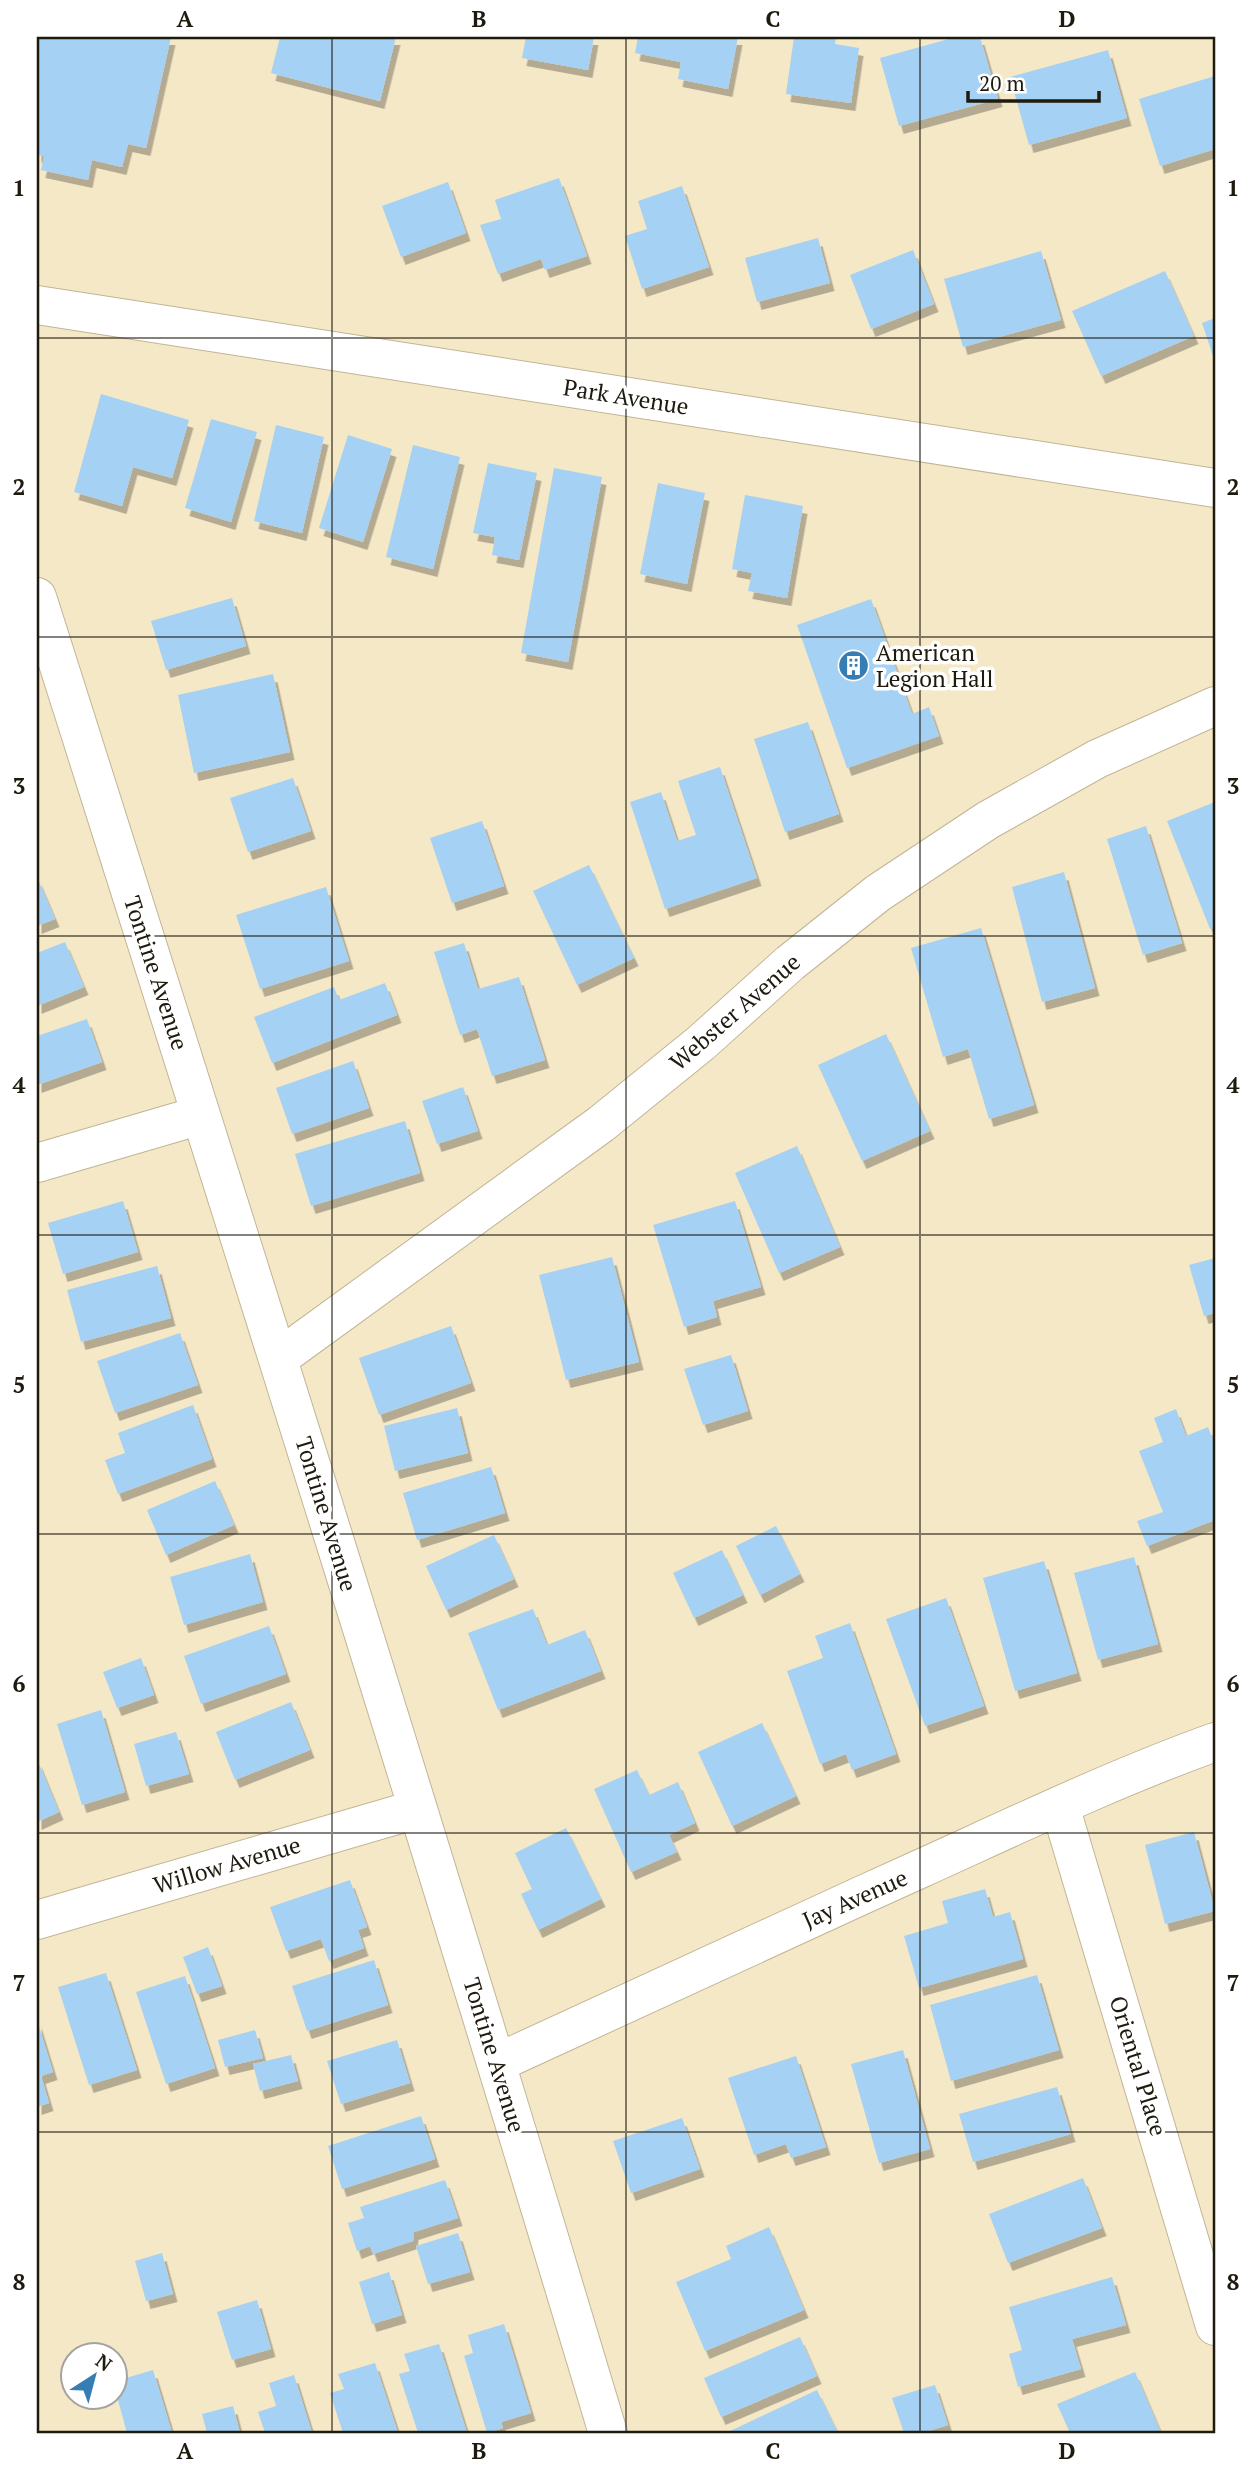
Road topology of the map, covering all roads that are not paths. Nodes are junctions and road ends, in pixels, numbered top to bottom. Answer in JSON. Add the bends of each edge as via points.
{"nodes":[{"id":1,"x":37,"y":305,"type":"edge"},
{"id":2,"x":1215,"y":488,"type":"edge"},
{"id":3,"x":37,"y":597,"type":"edge"},
{"id":4,"x":1215,"y":706,"type":"edge"},
{"id":5,"x":201,"y":1115,"type":"junction"},
{"id":6,"x":37,"y":1163,"type":"edge"},
{"id":7,"x":279,"y":1358,"type":"junction"},
{"id":8,"x":1215,"y":1742,"type":"edge"},
{"id":9,"x":1060,"y":1805,"type":"junction"},
{"id":10,"x":417,"y":1810,"type":"junction"},
{"id":11,"x":37,"y":1920,"type":"edge"},
{"id":12,"x":497,"y":2063,"type":"junction"},
{"id":13,"x":1215,"y":2326,"type":"edge"},
{"id":14,"x":608,"y":2433,"type":"edge"}],
"edges":[{"from":1,"to":2,"type":"street","name":"Park Avenue"},
{"from":3,"to":5,"type":"street","name":"Tontine Avenue"},
{"from":4,"to":7,"type":"street","name":"Webster Avenue","via":[[1085,766],[988,820],[877,893],[601,1124]]},
{"from":5,"to":6,"type":"street"},
{"from":5,"to":7,"type":"street","name":"Tontine Avenue"},
{"from":7,"to":10,"type":"street","name":"Tontine Avenue"},
{"from":8,"to":9,"type":"street","name":"Jay Avenue"},
{"from":9,"to":12,"type":"street","name":"Jay Avenue"},
{"from":9,"to":13,"type":"street","name":"Oriental Place"},
{"from":10,"to":11,"type":"street","name":"Willow Avenue"},
{"from":10,"to":12,"type":"street","name":"Tontine Avenue"},
{"from":12,"to":14,"type":"street","name":"Tontine Avenue"}]}
